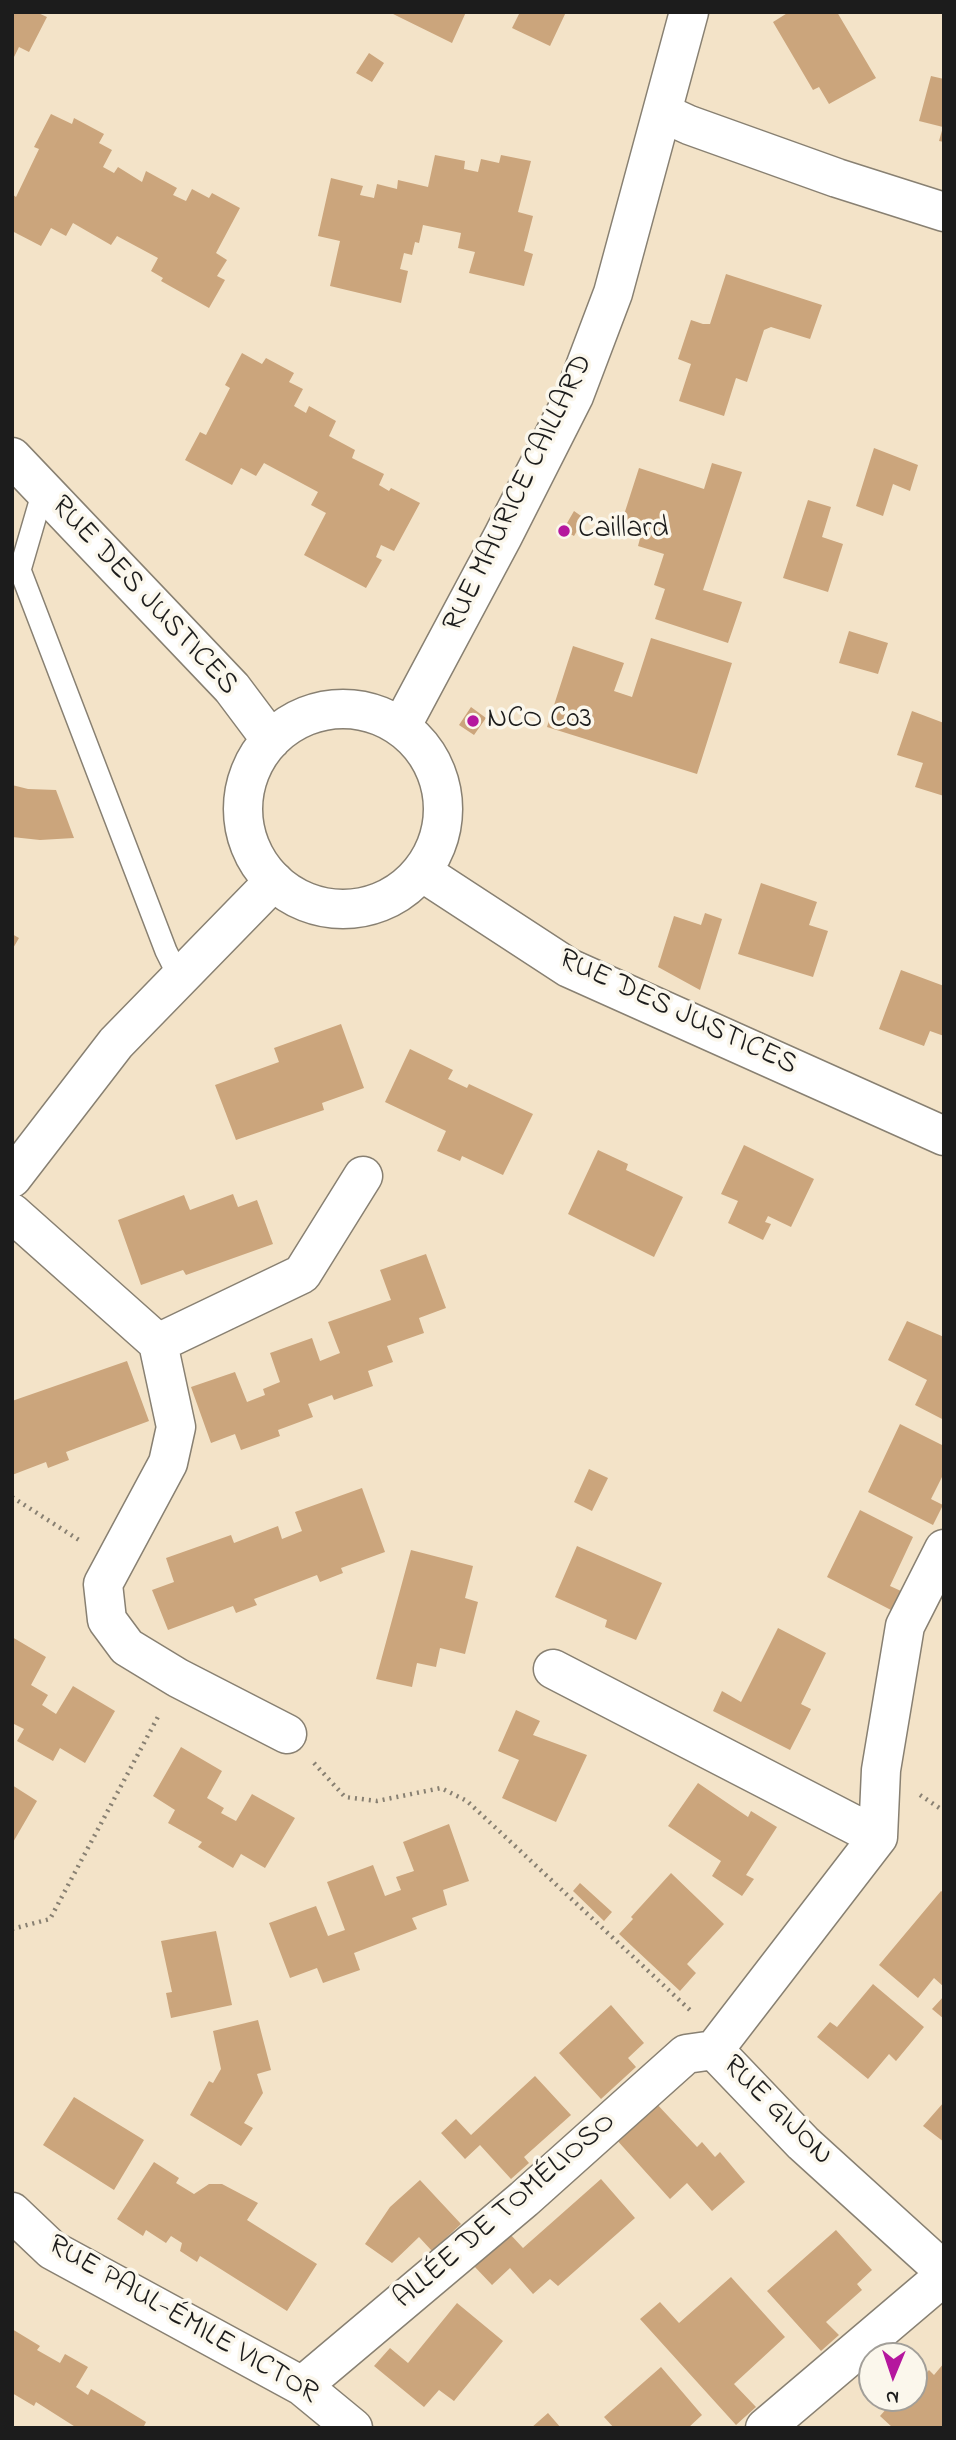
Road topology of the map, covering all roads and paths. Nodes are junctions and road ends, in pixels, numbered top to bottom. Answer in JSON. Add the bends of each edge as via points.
{"nodes":[{"id":1,"x":689,"y":12,"type":"edge"},
{"id":2,"x":663,"y":113,"type":"junction"},
{"id":3,"x":944,"y":212,"type":"edge"},
{"id":4,"x":12,"y":457,"type":"edge"},
{"id":5,"x":43,"y":491,"type":"junction"},
{"id":6,"x":401,"y":727,"type":"junction"},
{"id":7,"x":271,"y":740,"type":"junction"},
{"id":8,"x":422,"y":872,"type":"junction"},
{"id":9,"x":274,"y":881,"type":"junction"},
{"id":10,"x":180,"y":979,"type":"junction"},
{"id":11,"x":944,"y":1136,"type":"edge"},
{"id":12,"x":363,"y":1176,"type":"dead end"},
{"id":13,"x":12,"y":1178,"type":"edge"},
{"id":14,"x":12,"y":1213,"type":"edge"},
{"id":15,"x":158,"y":1343,"type":"junction"},
{"id":16,"x":12,"y":1497,"type":"edge"},
{"id":17,"x":944,"y":1549,"type":"edge"},
{"id":18,"x":114,"y":1562,"type":"junction"},
{"id":19,"x":553,"y":1669,"type":"dead end"},
{"id":20,"x":178,"y":1678,"type":"junction"},
{"id":21,"x":287,"y":1734,"type":"joint"},
{"id":22,"x":877,"y":1836,"type":"junction"},
{"id":23,"x":12,"y":1929,"type":"edge"},
{"id":24,"x":718,"y":2045,"type":"junction"},
{"id":25,"x":12,"y":2212,"type":"edge"},
{"id":26,"x":944,"y":2271,"type":"edge"},
{"id":27,"x":944,"y":2276,"type":"edge"},
{"id":28,"x":302,"y":2386,"type":"junction"},
{"id":29,"x":353,"y":2428,"type":"edge"},
{"id":30,"x":765,"y":2428,"type":"edge"}],
"edges":[{"from":1,"to":2,"type":"street","name":"RUE MAURICE CAILLARD"},
{"from":2,"to":3,"type":"street","via":[[836,178]]},
{"from":2,"to":6,"type":"street","name":"RUE MAURICE CAILLARD","via":[[613,293],[574,396]]},
{"from":4,"to":5,"type":"street","name":"RUE DES JUSTICES"},
{"from":5,"to":7,"type":"street","name":"RUE DES JUSTICES","via":[[232,688]]},
{"from":5,"to":10,"type":"lane","via":[[20,570]]},
{"from":6,"to":7,"type":"street","via":[[376,714],[320,711],[293,722]]},
{"from":6,"to":8,"type":"street","via":[[425,750],[439,779],[444,811],[438,843]]},
{"from":7,"to":9,"type":"street","via":[[253,765],[244,795],[244,827],[255,856]]},
{"from":8,"to":9,"type":"street","via":[[397,894],[366,906],[333,909],[301,900]]},
{"from":8,"to":11,"type":"street","name":"RUE DES JUSTICES","via":[[569,968]]},
{"from":9,"to":10,"type":"street"},
{"from":10,"to":13,"type":"street","via":[[117,1043]]},
{"from":12,"to":15,"type":"street","via":[[302,1274]]},
{"from":14,"to":15,"type":"street"},
{"from":15,"to":18,"type":"street","via":[[176,1426],[168,1463]]},
{"from":16,"to":18,"type":"path"},
{"from":17,"to":22,"type":"street","via":[[905,1626],[881,1770]]},
{"from":18,"to":20,"type":"street","via":[[103,1584],[107,1620],[127,1647]]},
{"from":19,"to":22,"type":"street"},
{"from":20,"to":21,"type":"street"},
{"from":20,"to":23,"type":"path","via":[[50,1919]]},
{"from":21,"to":24,"type":"path","via":[[345,1797],[377,1801],[441,1788],[467,1801]]},
{"from":22,"to":24,"type":"street","name":"RUE GIJON"},
{"from":24,"to":26,"type":"street","name":"RUE GIJON","via":[[803,2143]]},
{"from":24,"to":28,"type":"street","name":"ALLÉE DE TOMÉLIOSO","via":[[686,2054],[524,2199]]},
{"from":25,"to":28,"type":"street","name":"RUE PAUL-ÉMILE VICTOR","via":[[52,2250]]},
{"from":27,"to":30,"type":"street"},
{"from":28,"to":29,"type":"street","name":"RUE PAUL-ÉMILE VICTOR"}]}
